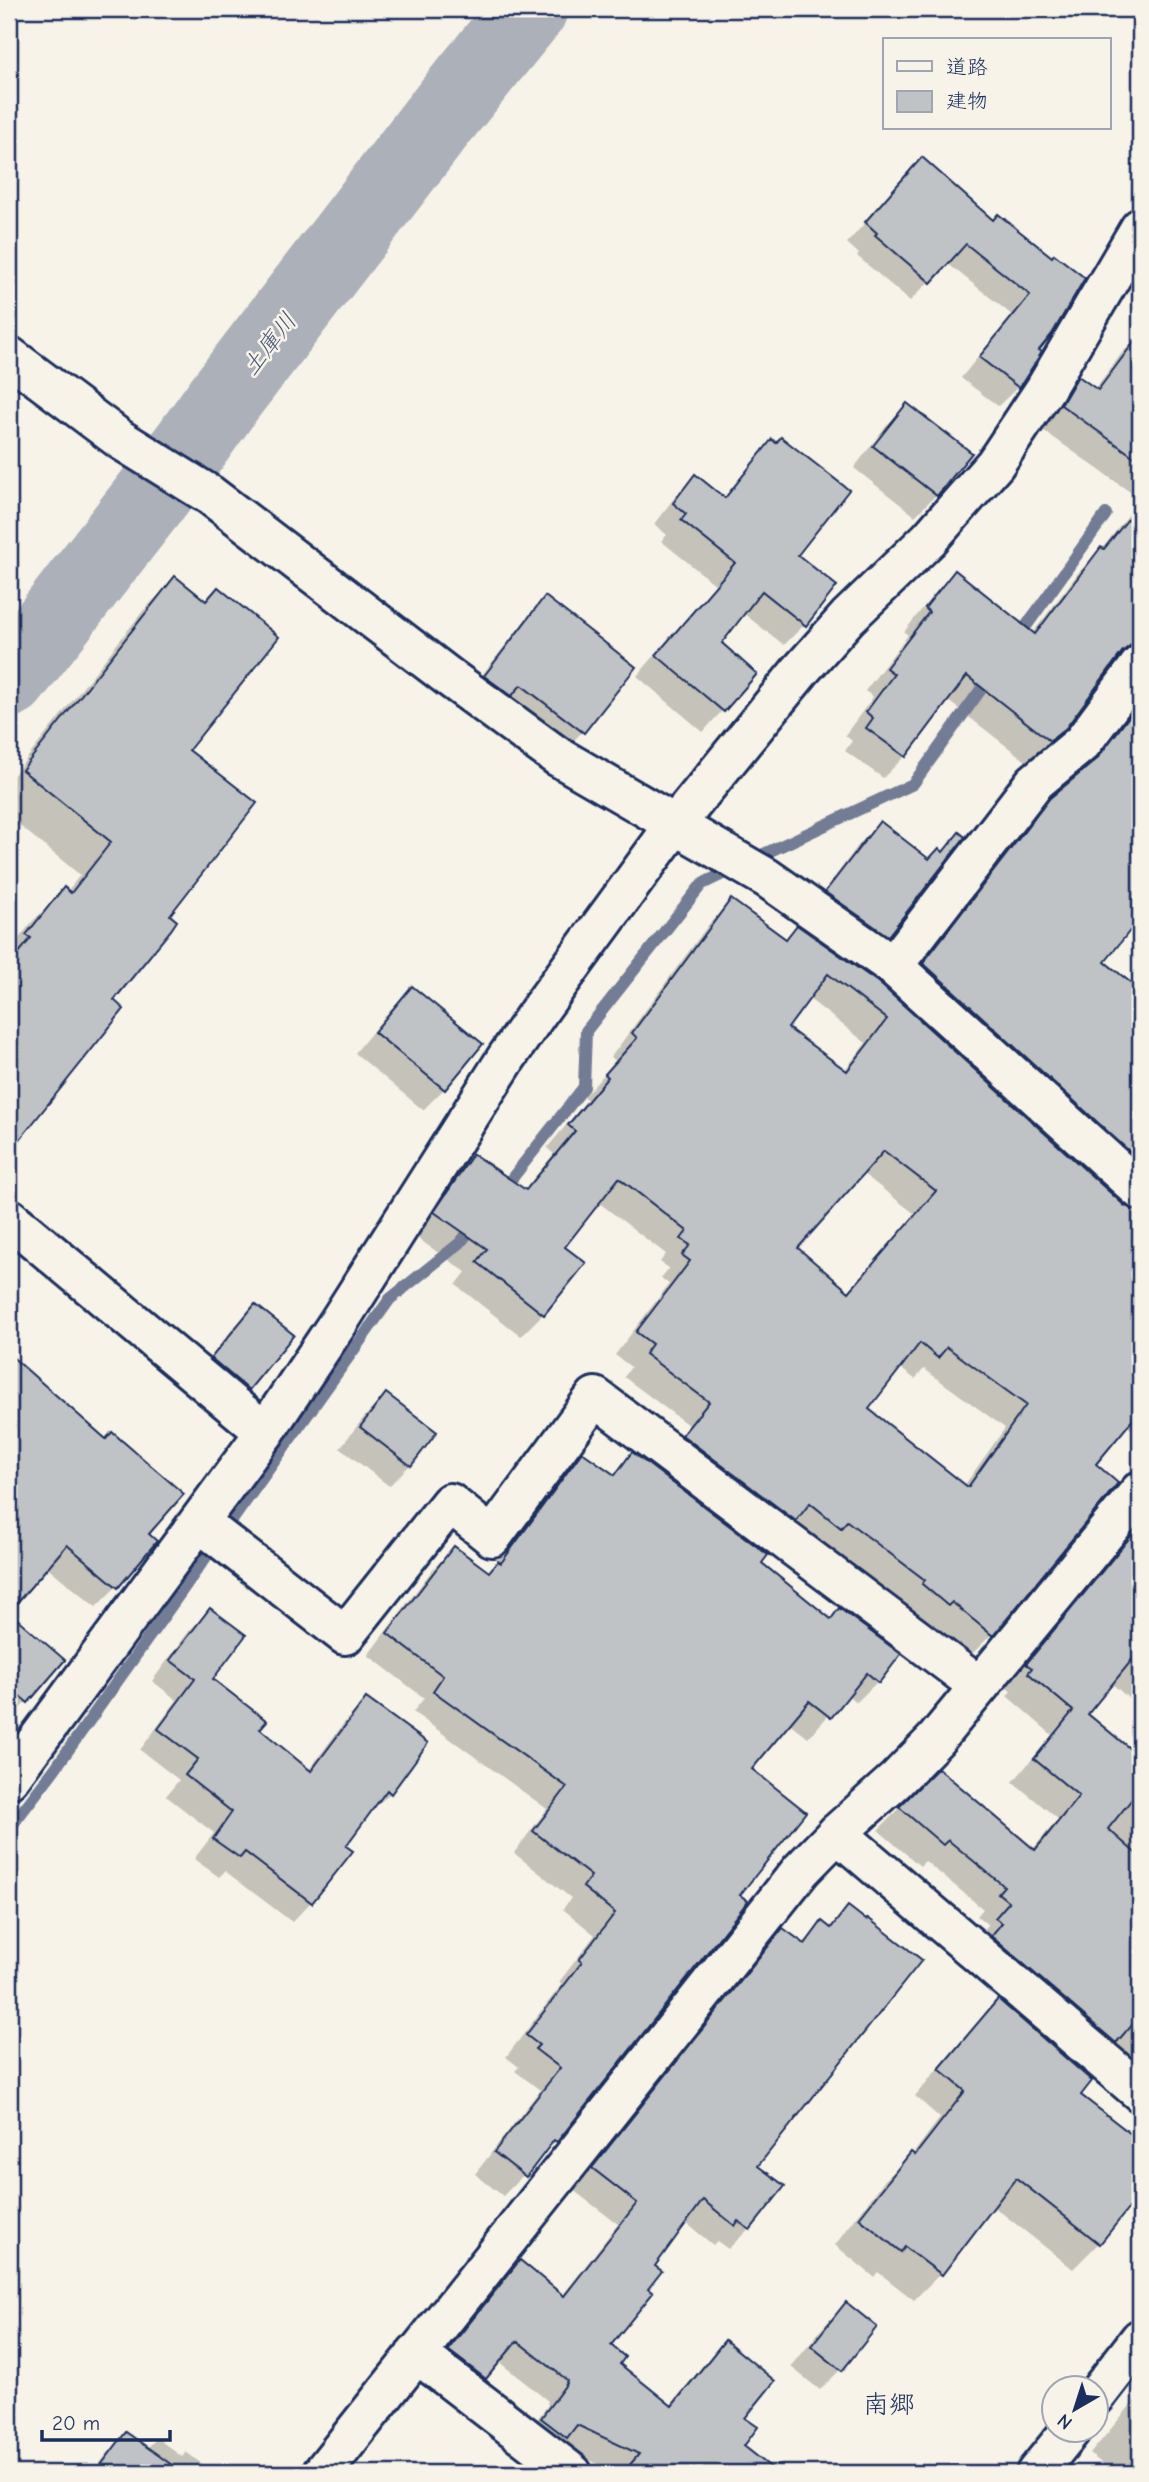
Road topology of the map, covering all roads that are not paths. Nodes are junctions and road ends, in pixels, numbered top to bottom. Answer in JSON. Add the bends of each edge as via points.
{"nodes":[{"id":1,"x":1140,"y":228,"type":"edge"},
{"id":2,"x":9,"y":356,"type":"edge"},
{"id":3,"x":1140,"y":665,"type":"edge"},
{"id":4,"x":674,"y":826,"type":"junction"},
{"id":5,"x":893,"y":966,"type":"junction"},
{"id":6,"x":1140,"y":1190,"type":"edge"},
{"id":7,"x":9,"y":1218,"type":"edge"},
{"id":8,"x":265,"y":1432,"type":"junction"},
{"id":9,"x":1140,"y":1491,"type":"edge"},
{"id":10,"x":199,"y":1522,"type":"junction"},
{"id":11,"x":979,"y":1686,"type":"junction"},
{"id":12,"x":9,"y":1779,"type":"edge"},
{"id":13,"x":837,"y":1833,"type":"junction"},
{"id":14,"x":1140,"y":2092,"type":"edge"},
{"id":15,"x":1140,"y":2339,"type":"edge"},
{"id":16,"x":416,"y":2353,"type":"junction"},
{"id":17,"x":1110,"y":2379,"type":"edge"},
{"id":18,"x":1060,"y":2444,"type":"edge"},
{"id":19,"x":322,"y":2473,"type":"edge"},
{"id":20,"x":572,"y":2473,"type":"edge"},
{"id":21,"x":1037,"y":2473,"type":"edge"}],
"edges":[{"from":1,"to":4,"type":"street","via":[[995,464],[929,539],[808,662]]},
{"from":2,"to":4,"type":"street","via":[[121,440],[210,495],[547,748]]},
{"from":3,"to":5,"type":"street","via":[[1082,743],[1034,782]]},
{"from":4,"to":5,"type":"street","via":[[767,878]]},
{"from":4,"to":8,"type":"street","via":[[507,1057]]},
{"from":5,"to":6,"type":"street"},
{"from":7,"to":8,"type":"street"},
{"from":8,"to":10,"type":"street"},
{"from":9,"to":11,"type":"street"},
{"from":10,"to":11,"type":"street","via":[[345,1635],[450,1503],[492,1537],[595,1397]]},
{"from":10,"to":12,"type":"street"},
{"from":11,"to":13,"type":"street","via":[[936,1739]]},
{"from":13,"to":14,"type":"street"},
{"from":13,"to":16,"type":"street","via":[[801,1871]]},
{"from":15,"to":17,"type":"street"},
{"from":16,"to":19,"type":"street"},
{"from":16,"to":20,"type":"street"},
{"from":18,"to":21,"type":"street"}]}
